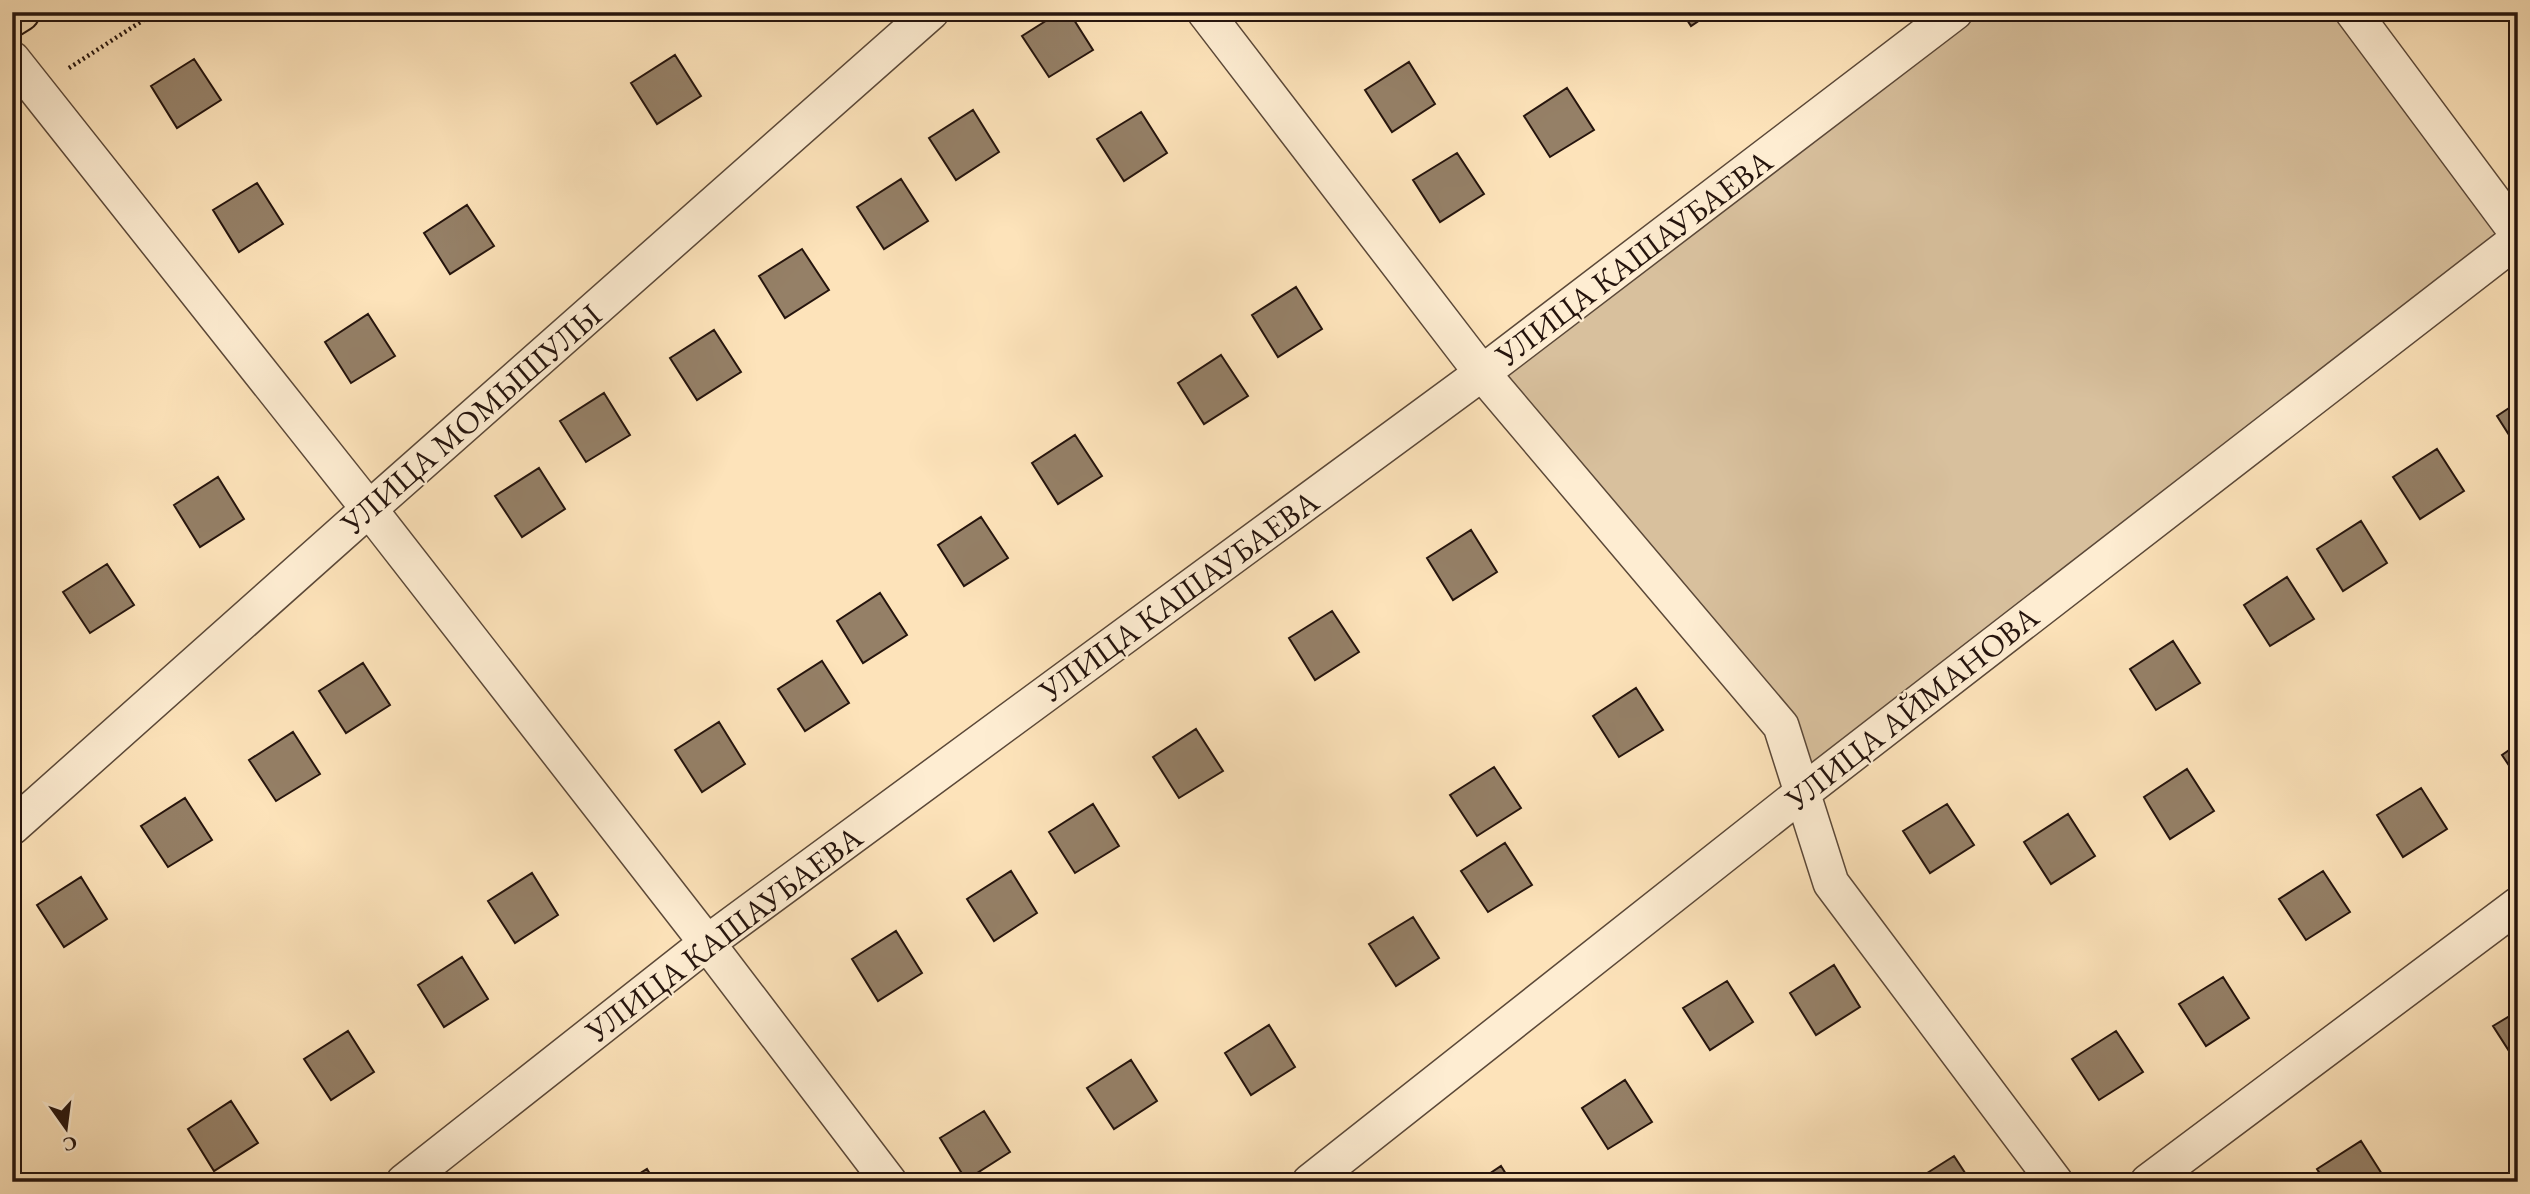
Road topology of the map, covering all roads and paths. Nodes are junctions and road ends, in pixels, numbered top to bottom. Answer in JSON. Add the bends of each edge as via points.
{"nodes":[{"id":1,"x":20,"y":12,"type":"edge"},
{"id":2,"x":156,"y":12,"type":"edge"},
{"id":3,"x":932,"y":12,"type":"edge"},
{"id":4,"x":1205,"y":12,"type":"edge"},
{"id":5,"x":1955,"y":12,"type":"edge"},
{"id":6,"x":2353,"y":12,"type":"edge"},
{"id":7,"x":12,"y":17,"type":"edge"},
{"id":8,"x":12,"y":59,"type":"edge"},
{"id":9,"x":36,"y":89,"type":"junction"},
{"id":10,"x":2518,"y":234,"type":"edge"},
{"id":11,"x":2518,"y":239,"type":"edge"},
{"id":12,"x":1482,"y":373,"type":"junction"},
{"id":13,"x":369,"y":509,"type":"junction"},
{"id":14,"x":1802,"y":793,"type":"junction"},
{"id":15,"x":12,"y":827,"type":"edge"},
{"id":16,"x":2518,"y":905,"type":"edge"},
{"id":17,"x":707,"y":943,"type":"junction"},
{"id":18,"x":404,"y":1182,"type":"edge"},
{"id":19,"x":889,"y":1182,"type":"edge"},
{"id":20,"x":1310,"y":1182,"type":"edge"},
{"id":21,"x":2055,"y":1182,"type":"edge"},
{"id":22,"x":2148,"y":1182,"type":"edge"}],
"edges":[{"from":1,"to":7,"type":"main road"},
{"from":2,"to":9,"type":"path"},
{"from":3,"to":13,"type":"street","name":"УЛИЦА МОМЫШУЛЫ"},
{"from":4,"to":12,"type":"street"},
{"from":5,"to":12,"type":"street","name":"УЛИЦА КАШАУБАЕВА"},
{"from":6,"to":10,"type":"street"},
{"from":8,"to":9,"type":"street"},
{"from":9,"to":13,"type":"street"},
{"from":11,"to":14,"type":"street","name":"УЛИЦА АЙМАНОВА"},
{"from":12,"to":14,"type":"street","via":[[1781,726]]},
{"from":12,"to":17,"type":"street","name":"УЛИЦА КАШАУБАЕВА"},
{"from":13,"to":15,"type":"street","name":"УЛИЦА МОМЫШУЛЫ"},
{"from":13,"to":17,"type":"street"},
{"from":14,"to":20,"type":"street","name":"УЛИЦА АЙМАНОВА"},
{"from":14,"to":21,"type":"street","via":[[1831,883]]},
{"from":16,"to":22,"type":"street"},
{"from":17,"to":18,"type":"street","name":"УЛИЦА КАШАУБАЕВА"},
{"from":17,"to":19,"type":"street"}]}
